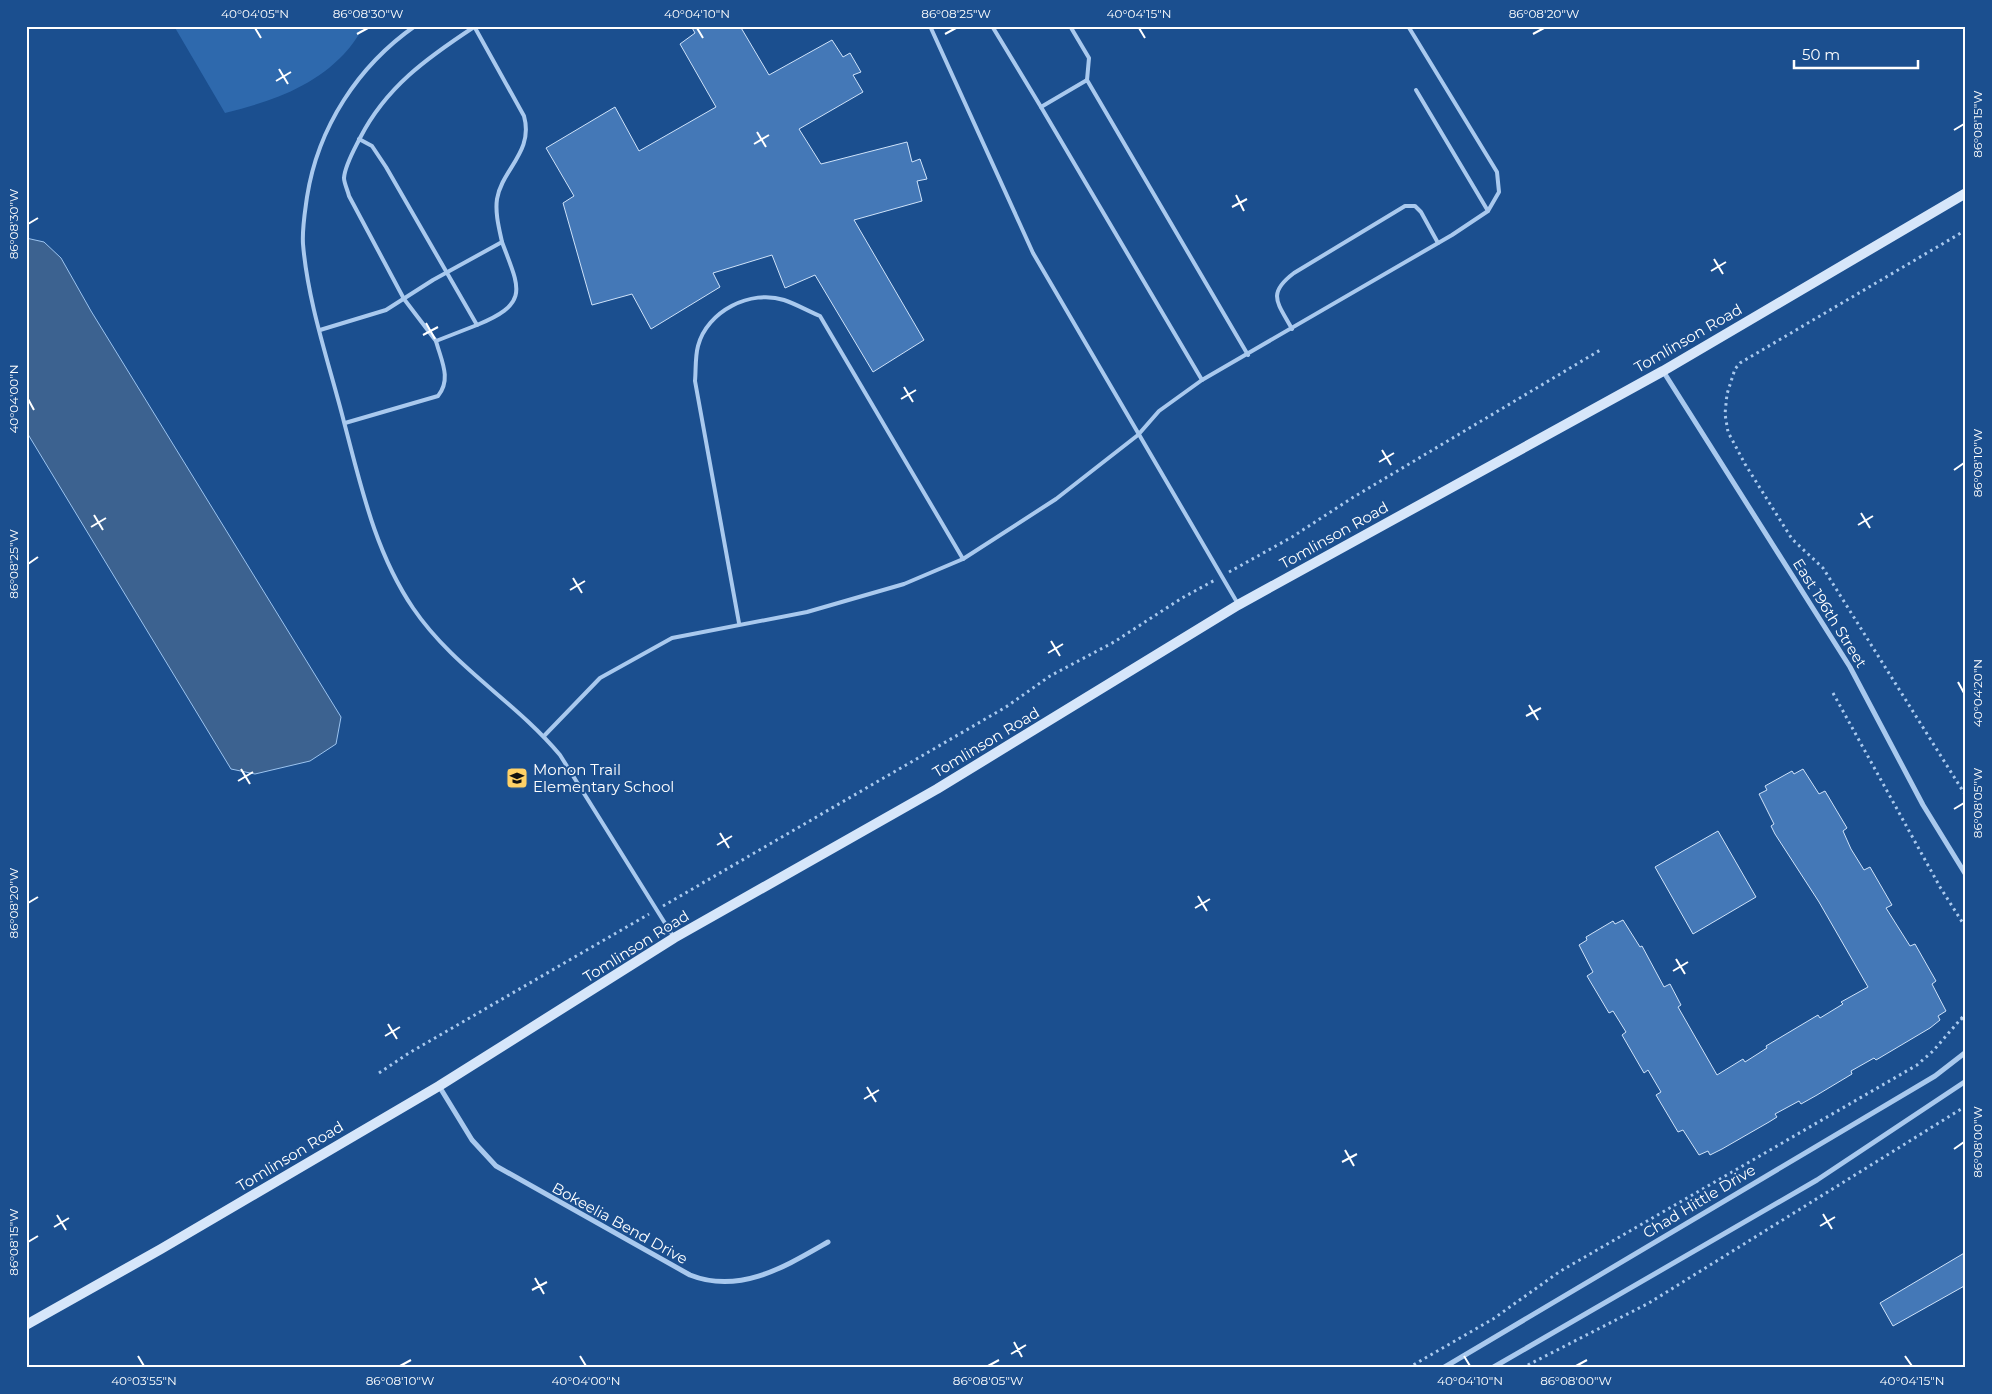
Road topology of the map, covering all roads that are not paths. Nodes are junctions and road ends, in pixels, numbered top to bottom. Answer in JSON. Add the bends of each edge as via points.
{"nodes":[{"id":1,"x":415,"y":26,"type":"edge"},
{"id":2,"x":474,"y":26,"type":"edge"},
{"id":3,"x":930,"y":26,"type":"edge"},
{"id":4,"x":992,"y":26,"type":"edge"},
{"id":5,"x":1070,"y":26,"type":"edge"},
{"id":6,"x":1408,"y":26,"type":"edge"},
{"id":7,"x":1087,"y":80,"type":"junction"},
{"id":8,"x":1416,"y":90,"type":"dead end"},
{"id":9,"x":1041,"y":107,"type":"junction"},
{"id":10,"x":359,"y":139,"type":"junction"},
{"id":11,"x":1966,"y":193,"type":"edge"},
{"id":12,"x":1488,"y":211,"type":"junction"},
{"id":13,"x":502,"y":242,"type":"junction"},
{"id":14,"x":1438,"y":243,"type":"junction"},
{"id":15,"x":447,"y":272,"type":"junction"},
{"id":16,"x":404,"y":299,"type":"junction"},
{"id":17,"x":477,"y":325,"type":"junction"},
{"id":18,"x":1292,"y":329,"type":"junction"},
{"id":19,"x":320,"y":330,"type":"junction"},
{"id":20,"x":436,"y":342,"type":"junction"},
{"id":21,"x":1248,"y":355,"type":"junction"},
{"id":22,"x":1663,"y":370,"type":"junction"},
{"id":23,"x":1202,"y":380,"type":"junction"},
{"id":24,"x":345,"y":423,"type":"junction"},
{"id":25,"x":1138,"y":435,"type":"junction"},
{"id":26,"x":963,"y":560,"type":"junction"},
{"id":27,"x":1238,"y":605,"type":"junction"},
{"id":28,"x":739,"y":624,"type":"junction"},
{"id":29,"x":544,"y":736,"type":"junction"},
{"id":30,"x":1966,"y":875,"type":"edge"},
{"id":31,"x":674,"y":938,"type":"junction"},
{"id":32,"x":1966,"y":1052,"type":"edge"},
{"id":33,"x":1966,"y":1081,"type":"edge"},
{"id":34,"x":439,"y":1086,"type":"junction"},
{"id":35,"x":828,"y":1242,"type":"dead end"},
{"id":36,"x":26,"y":1325,"type":"edge"},
{"id":37,"x":1443,"y":1368,"type":"edge"},
{"id":38,"x":1492,"y":1368,"type":"edge"}],
"edges":[{"from":1,"to":19,"type":"lane","via":[[389,46],[350,89],[325,133],[315,160],[303,242]]},
{"from":2,"to":10,"type":"lane","via":[[420,64],[394,88],[371,116]]},
{"from":2,"to":13,"type":"lane","via":[[524,116],[527,129],[522,147],[497,197],[496,213]]},
{"from":3,"to":25,"type":"lane","via":[[1033,253]]},
{"from":4,"to":9,"type":"lane"},
{"from":5,"to":7,"type":"lane","via":[[1090,58]]},
{"from":6,"to":12,"type":"lane","via":[[1497,172],[1499,192]]},
{"from":7,"to":9,"type":"lane"},
{"from":7,"to":21,"type":"lane"},
{"from":8,"to":12,"type":"lane"},
{"from":9,"to":23,"type":"lane"},
{"from":10,"to":15,"type":"lane","via":[[372,146],[386,167]]},
{"from":10,"to":16,"type":"lane","via":[[344,178],[349,196]]},
{"from":11,"to":22,"type":"street","name":"Tomlinson Road"},
{"from":12,"to":14,"type":"lane"},
{"from":13,"to":15,"type":"lane"},
{"from":13,"to":17,"type":"lane","via":[[518,286],[515,300],[497,317]]},
{"from":14,"to":18,"type":"lane"},
{"from":14,"to":18,"type":"lane","via":[[1422,212],[1414,206],[1405,206],[1280,284],[1276,300]]},
{"from":15,"to":16,"type":"lane"},
{"from":15,"to":17,"type":"lane"},
{"from":16,"to":19,"type":"lane","via":[[386,310]]},
{"from":16,"to":20,"type":"lane"},
{"from":17,"to":20,"type":"lane"},
{"from":18,"to":21,"type":"lane"},
{"from":19,"to":24,"type":"lane"},
{"from":20,"to":24,"type":"lane","via":[[446,383],[438,396]]},
{"from":21,"to":23,"type":"lane"},
{"from":22,"to":27,"type":"street","name":"Tomlinson Road"},
{"from":22,"to":30,"type":"street","name":"East 196th Street","via":[[1842,654],[1934,824]]},
{"from":23,"to":25,"type":"lane","via":[[1159,411]]},
{"from":24,"to":29,"type":"lane","via":[[368,512],[384,554],[411,605],[449,653]]},
{"from":25,"to":26,"type":"lane","via":[[1056,499]]},
{"from":25,"to":27,"type":"lane"},
{"from":26,"to":28,"type":"lane","via":[[904,584],[807,612]]},
{"from":26,"to":28,"type":"lane","via":[[820,316],[783,299],[756,296],[723,311],[708,325],[698,346],[694,381]]},
{"from":27,"to":31,"type":"street","name":"Tomlinson Road","via":[[937,789]]},
{"from":28,"to":29,"type":"lane","via":[[672,638],[600,678]]},
{"from":29,"to":31,"type":"lane","via":[[574,776]]},
{"from":31,"to":34,"type":"street","name":"Tomlinson Road"},
{"from":32,"to":37,"type":"street","name":"Chad Hittle Drive","via":[[1935,1076]]},
{"from":33,"to":38,"type":"street","via":[[1833,1170]]},
{"from":34,"to":35,"type":"street","name":"Bokeelia Bend Drive","via":[[472,1140],[496,1166],[690,1276],[714,1282],[745,1281],[776,1270]]},
{"from":34,"to":36,"type":"street","name":"Tomlinson Road"}]}
